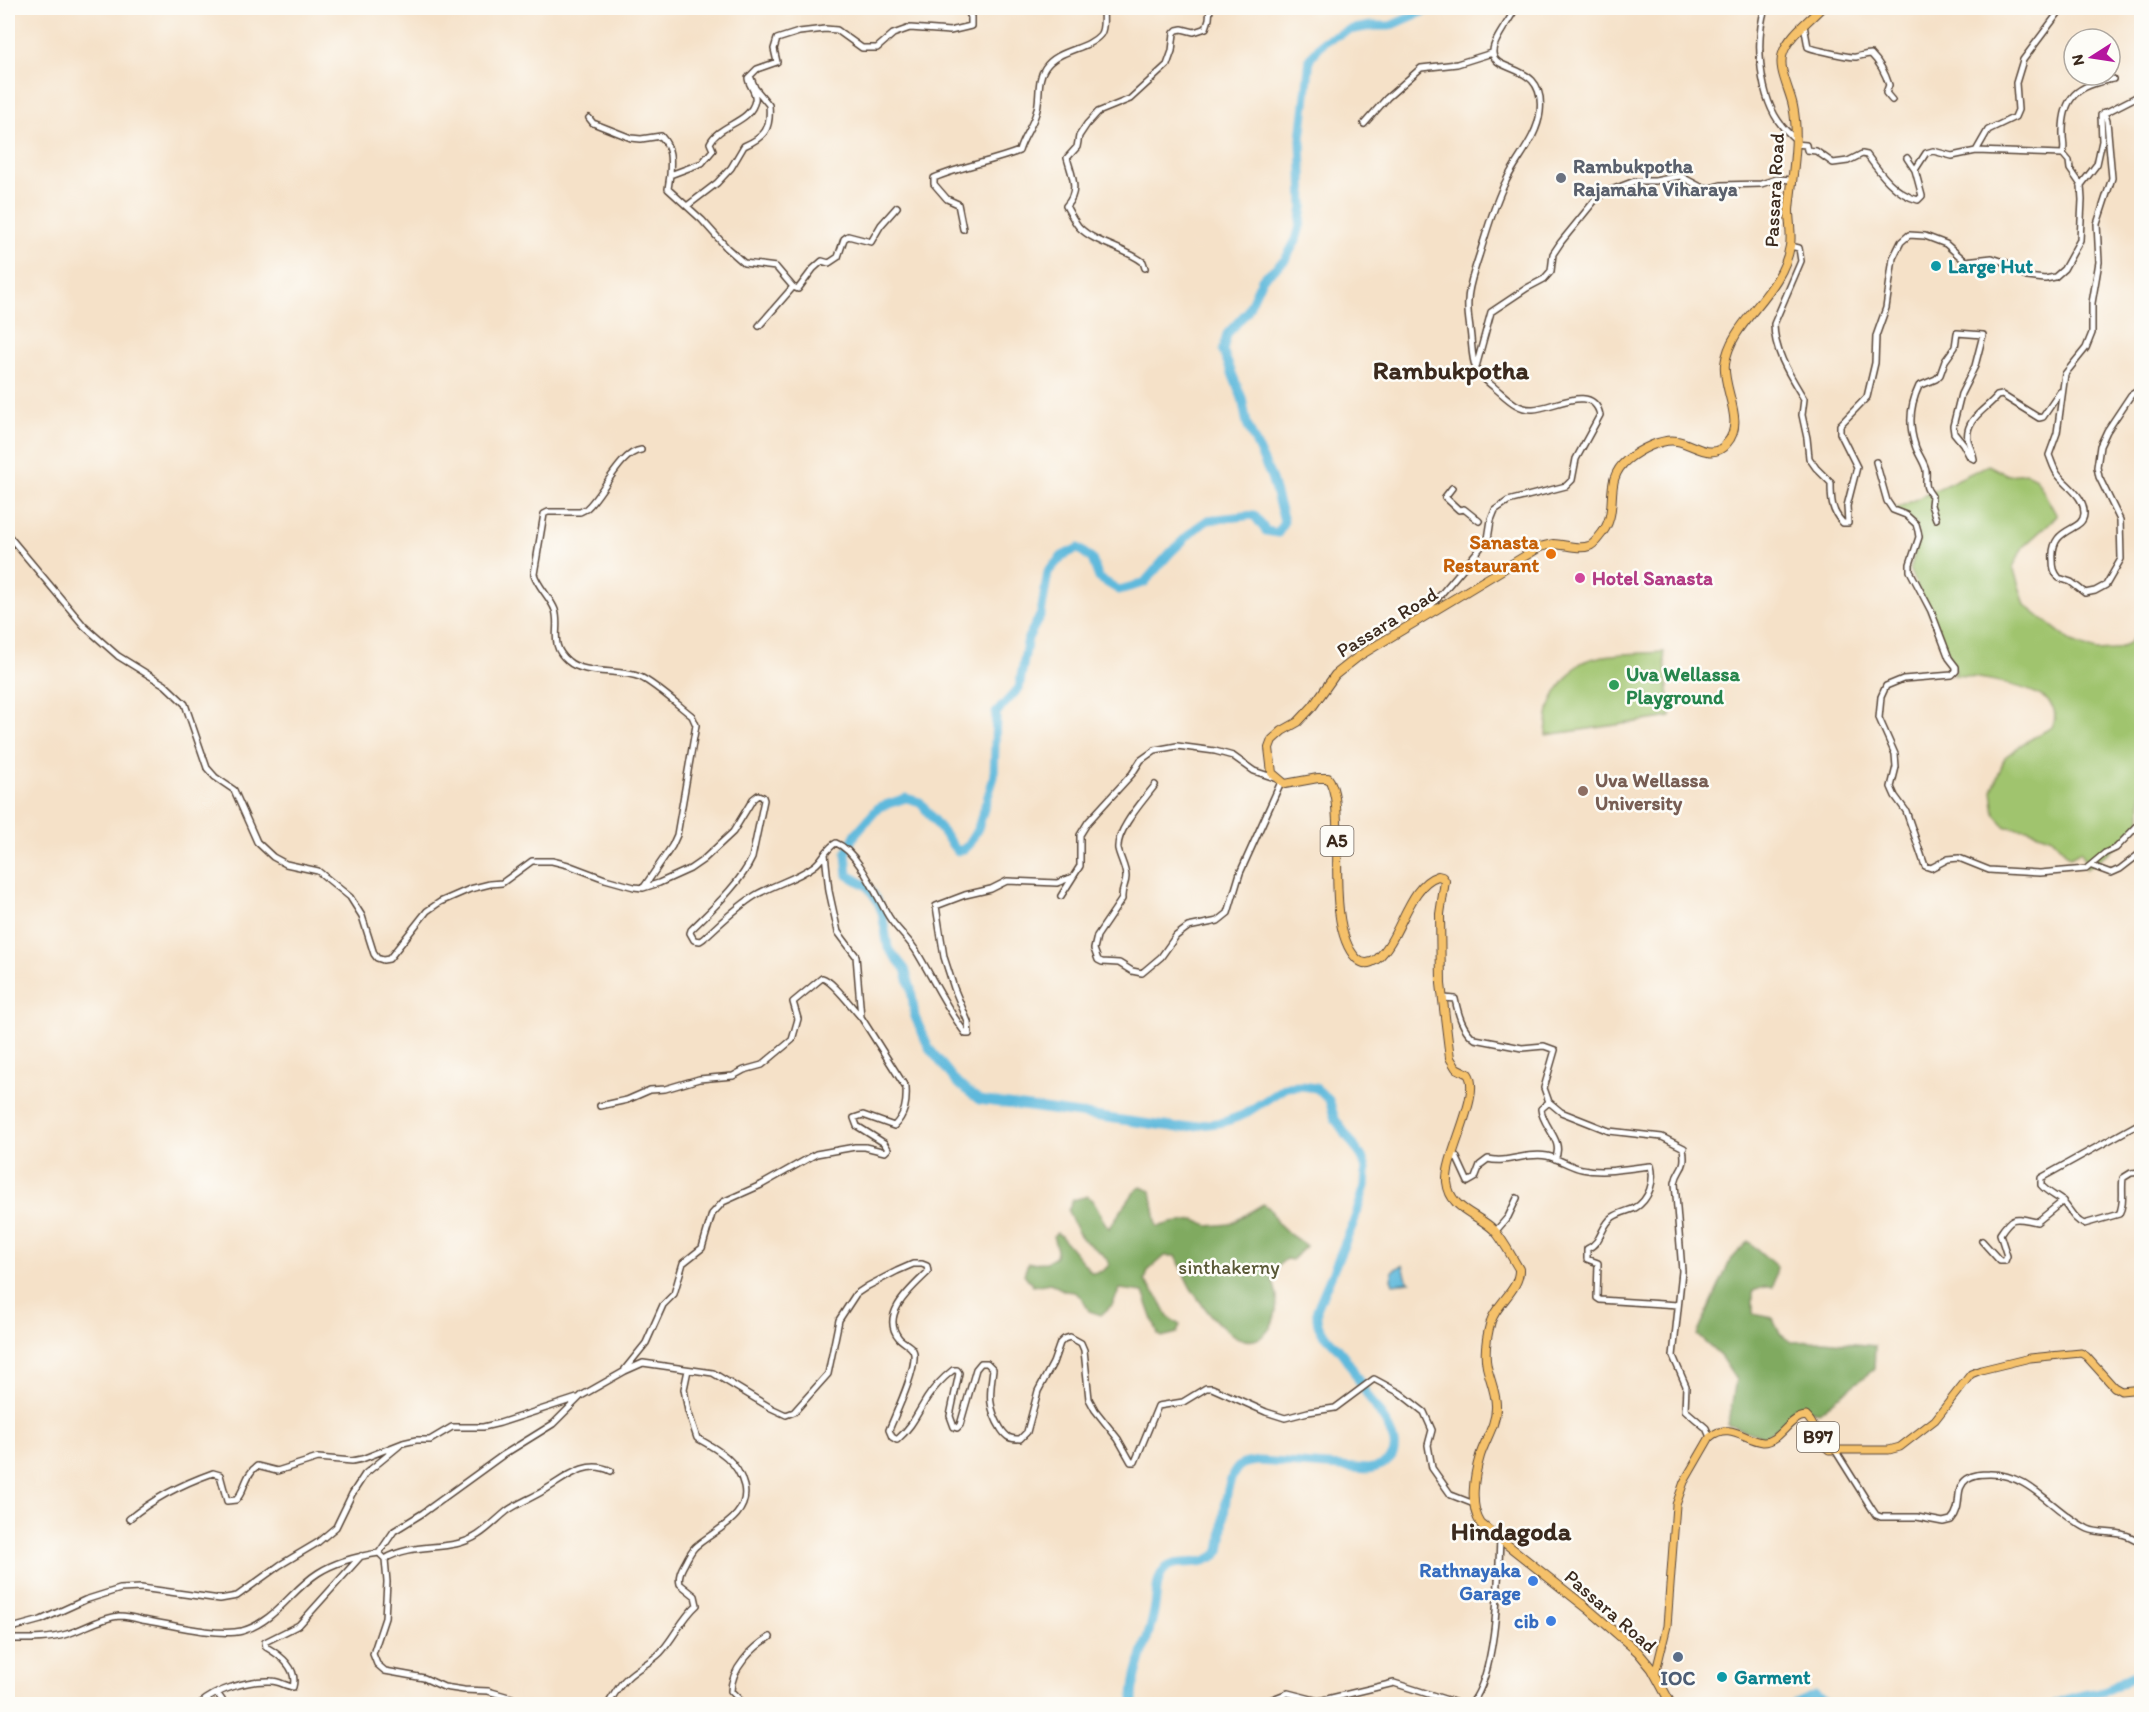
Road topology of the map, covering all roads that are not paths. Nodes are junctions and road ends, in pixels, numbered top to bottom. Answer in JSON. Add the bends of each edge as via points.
{"nodes":[{"id":1,"x":966,"y":8,"type":"edge"},
{"id":2,"x":1103,"y":8,"type":"edge"},
{"id":3,"x":1210,"y":8,"type":"edge"},
{"id":4,"x":1514,"y":8,"type":"edge"},
{"id":5,"x":1765,"y":8,"type":"edge"},
{"id":6,"x":1821,"y":8,"type":"edge"},
{"id":7,"x":2062,"y":8,"type":"edge"},
{"id":8,"x":1804,"y":25,"type":"junction"},
{"id":9,"x":1492,"y":53,"type":"junction"},
{"id":10,"x":750,"y":76,"type":"junction"},
{"id":11,"x":2083,"y":87,"type":"edge"},
{"id":12,"x":2142,"y":94,"type":"edge"},
{"id":13,"x":1892,"y":100,"type":"dead end"},
{"id":14,"x":2104,"y":112,"type":"junction"},
{"id":15,"x":589,"y":118,"type":"dead end"},
{"id":16,"x":1364,"y":124,"type":"dead end"},
{"id":17,"x":1795,"y":142,"type":"junction"},
{"id":18,"x":1976,"y":151,"type":"junction"},
{"id":19,"x":2063,"y":154,"type":"junction"},
{"id":20,"x":1907,"y":158,"type":"dead end"},
{"id":21,"x":1915,"y":170,"type":"junction"},
{"id":22,"x":670,"y":175,"type":"junction"},
{"id":23,"x":1793,"y":180,"type":"junction"},
{"id":24,"x":2081,"y":185,"type":"junction"},
{"id":25,"x":687,"y":206,"type":"junction"},
{"id":26,"x":897,"y":207,"type":"dead end"},
{"id":27,"x":963,"y":229,"type":"dead end"},
{"id":28,"x":1790,"y":246,"type":"junction"},
{"id":29,"x":1144,"y":268,"type":"dead end"},
{"id":30,"x":793,"y":287,"type":"junction"},
{"id":31,"x":759,"y":326,"type":"dead end"},
{"id":32,"x":1476,"y":369,"type":"junction"},
{"id":33,"x":2142,"y":388,"type":"edge"},
{"id":34,"x":2061,"y":391,"type":"junction"},
{"id":35,"x":641,"y":450,"type":"dead end"},
{"id":36,"x":1876,"y":462,"type":"dead end"},
{"id":37,"x":1452,"y":488,"type":"dead end"},
{"id":38,"x":1936,"y":519,"type":"dead end"},
{"id":39,"x":1479,"y":521,"type":"dead end"},
{"id":40,"x":8,"y":535,"type":"edge"},
{"id":41,"x":1418,"y":621,"type":"junction"},
{"id":42,"x":1279,"y":780,"type":"junction"},
{"id":43,"x":1155,"y":785,"type":"dead end"},
{"id":44,"x":2142,"y":821,"type":"edge"},
{"id":45,"x":2142,"y":852,"type":"edge"},
{"id":46,"x":825,"y":854,"type":"junction"},
{"id":47,"x":2092,"y":866,"type":"junction"},
{"id":48,"x":1073,"y":877,"type":"junction"},
{"id":49,"x":643,"y":888,"type":"junction"},
{"id":50,"x":1061,"y":896,"type":"dead end"},
{"id":51,"x":1444,"y":998,"type":"junction"},
{"id":52,"x":861,"y":1017,"type":"junction"},
{"id":53,"x":1549,"y":1102,"type":"junction"},
{"id":54,"x":600,"y":1106,"type":"dead end"},
{"id":55,"x":2142,"y":1122,"type":"edge"},
{"id":56,"x":1452,"y":1155,"type":"junction"},
{"id":57,"x":1555,"y":1159,"type":"junction"},
{"id":58,"x":2142,"y":1172,"type":"edge"},
{"id":59,"x":1517,"y":1198,"type":"dead end"},
{"id":60,"x":2063,"y":1202,"type":"junction"},
{"id":61,"x":1495,"y":1232,"type":"junction"},
{"id":62,"x":1982,"y":1241,"type":"dead end"},
{"id":63,"x":1678,"y":1305,"type":"junction"},
{"id":64,"x":688,"y":1370,"type":"junction"},
{"id":65,"x":625,"y":1371,"type":"junction"},
{"id":66,"x":2142,"y":1389,"type":"edge"},
{"id":67,"x":581,"y":1396,"type":"junction"},
{"id":68,"x":1710,"y":1437,"type":"junction"},
{"id":69,"x":403,"y":1443,"type":"junction"},
{"id":70,"x":1834,"y":1450,"type":"junction"},
{"id":71,"x":610,"y":1471,"type":"dead end"},
{"id":72,"x":1474,"y":1503,"type":"junction"},
{"id":73,"x":129,"y":1519,"type":"dead end"},
{"id":74,"x":1500,"y":1540,"type":"junction"},
{"id":75,"x":2142,"y":1543,"type":"edge"},
{"id":76,"x":379,"y":1553,"type":"junction"},
{"id":77,"x":361,"y":1556,"type":"junction"},
{"id":78,"x":385,"y":1559,"type":"junction"},
{"id":79,"x":8,"y":1629,"type":"edge"},
{"id":80,"x":770,"y":1637,"type":"dead end"},
{"id":81,"x":8,"y":1639,"type":"edge"},
{"id":82,"x":1655,"y":1675,"type":"junction"},
{"id":83,"x":217,"y":1693,"type":"junction"},
{"id":84,"x":8,"y":1698,"type":"edge"},
{"id":85,"x":1319,"y":1703,"type":"edge"},
{"id":86,"x":26,"y":1704,"type":"edge"},
{"id":87,"x":200,"y":1704,"type":"edge"},
{"id":88,"x":225,"y":1704,"type":"edge"},
{"id":89,"x":524,"y":1704,"type":"edge"},
{"id":90,"x":608,"y":1704,"type":"edge"},
{"id":91,"x":744,"y":1704,"type":"edge"},
{"id":92,"x":1260,"y":1704,"type":"edge"},
{"id":93,"x":1671,"y":1704,"type":"edge"}],
"edges":[{"from":1,"to":10,"type":"street","via":[[970,26],[950,31],[910,28],[892,34],[877,48],[862,48],[837,30],[799,32],[777,39],[777,62]]},
{"from":2,"to":27,"type":"street","via":[[1101,35],[1058,56],[1045,69],[1036,113],[1019,151],[934,177],[934,184],[947,199],[958,204]]},
{"from":3,"to":29,"type":"street","via":[[1206,28],[1194,32],[1177,30],[1167,65],[1130,99],[1098,112],[1067,158],[1075,187],[1073,199],[1066,206],[1072,217],[1080,228],[1132,254],[1143,262]]},
{"from":4,"to":9,"type":"street"},
{"from":5,"to":17,"type":"street","via":[[1759,50],[1762,80],[1781,125]]},
{"from":6,"to":8,"type":"highway","name":"Passara Road"},
{"from":7,"to":18,"type":"street","via":[[2023,60],[2016,83],[2015,117],[1988,130]]},
{"from":8,"to":13,"type":"street","via":[[1808,47],[1813,50],[1836,52],[1842,57],[1871,54],[1882,66],[1889,85],[1886,93]]},
{"from":8,"to":17,"type":"highway","name":"Passara Road","via":[[1781,59],[1793,107]]},
{"from":9,"to":16,"type":"street","via":[[1457,64],[1421,68]]},
{"from":9,"to":32,"type":"street","via":[[1503,66],[1528,75],[1534,82],[1540,108],[1524,154],[1506,180],[1469,288]]},
{"from":10,"to":22,"type":"street","via":[[747,81],[755,100],[749,113],[714,136],[710,143],[713,150],[702,163]]},
{"from":10,"to":25,"type":"street","via":[[769,105],[767,130],[756,142],[744,146],[717,183]]},
{"from":11,"to":19,"type":"street","via":[[2073,94],[2066,113]]},
{"from":12,"to":14,"type":"street"},
{"from":14,"to":24,"type":"street","via":[[2100,119],[2102,141],[2097,164]]},
{"from":14,"to":34,"type":"street","via":[[2112,178],[2097,224],[2099,262],[2092,333],[2086,348],[2065,374]]},
{"from":15,"to":22,"type":"street","via":[[631,138],[661,136],[671,153]]},
{"from":17,"to":21,"type":"street","via":[[1833,163],[1867,155],[1892,185],[1918,200],[1921,190]]},
{"from":17,"to":23,"type":"highway","name":"Passara Road"},
{"from":18,"to":19,"type":"street"},
{"from":18,"to":21,"type":"street","via":[[1952,156],[1926,153]]},
{"from":19,"to":24,"type":"street"},
{"from":20,"to":21,"type":"street"},
{"from":22,"to":25,"type":"street","via":[[668,189]]},
{"from":23,"to":28,"type":"highway","name":"Passara Road"},
{"from":23,"to":32,"type":"street","via":[[1710,188],[1680,176],[1635,181],[1606,192],[1552,254],[1551,271],[1544,279],[1491,312]]},
{"from":24,"to":28,"type":"street","via":[[2080,240],[2055,277],[2027,277],[2007,262],[1992,258],[1965,261],[1946,244],[1925,236],[1909,235],[1901,242],[1893,258],[1887,308],[1876,336],[1867,397],[1840,425],[1840,433],[1857,467],[1846,506],[1848,523],[1836,515],[1829,479],[1809,458],[1802,415],[1804,399],[1785,367],[1774,331],[1801,261],[1799,248]]},
{"from":25,"to":30,"type":"street","via":[[744,263],[776,267]]},
{"from":26,"to":30,"type":"street","via":[[871,242],[848,236],[838,257],[829,263],[822,261],[798,289]]},
{"from":28,"to":41,"type":"highway","name":"Passara Road","via":[[1778,281],[1744,323],[1725,362],[1733,425],[1724,447],[1711,452],[1670,440],[1631,456],[1616,473],[1610,519],[1594,543],[1587,548],[1554,544],[1540,547]]},
{"from":30,"to":31,"type":"street"},
{"from":32,"to":41,"type":"street","via":[[1517,406],[1533,409],[1582,398],[1592,401],[1600,415],[1576,459],[1572,480],[1566,486],[1508,501],[1495,510],[1488,539]]},
{"from":33,"to":34,"type":"street","via":[[2131,395],[2107,431],[2097,467],[2120,520],[2121,560],[2106,585],[2085,593],[2059,578],[2053,568],[2055,539],[2084,516],[2074,490],[2057,475],[2049,455],[2057,434]]},
{"from":34,"to":38,"type":"street","via":[[2039,418],[1997,396],[1978,412],[1971,425],[1968,440],[1974,459],[1970,457],[1953,426],[1983,335],[1957,333],[1955,347],[1940,375],[1919,386],[1910,416],[1915,445],[1926,469],[1925,488],[1932,496]]},
{"from":35,"to":49,"type":"street","via":[[635,450],[624,460],[586,509],[544,514],[534,574],[554,608],[555,641],[568,662],[582,668],[641,677],[692,716],[696,725],[677,836]]},
{"from":36,"to":47,"type":"street","via":[[1887,501],[1893,510],[1916,524],[1919,537],[1910,571],[1956,667],[1952,675],[1903,679],[1886,686],[1881,697],[1879,718],[1896,767],[1891,787],[1906,811],[1925,866],[1931,868],[1959,858],[1989,870],[2004,871],[2040,873]]},
{"from":37,"to":39,"type":"street","via":[[1445,497]]},
{"from":40,"to":49,"type":"street","via":[[84,626],[118,656],[180,697],[207,768],[234,789],[257,842],[286,864],[318,871],[350,897],[362,916],[377,958],[389,958],[427,911],[440,902],[470,889],[502,883],[532,861],[552,861]]},
{"from":41,"to":42,"type":"highway","name":"Passara Road","via":[[1335,675],[1298,722],[1272,740],[1269,759],[1272,773]]},
{"from":42,"to":43,"type":"street","via":[[1240,873],[1228,913],[1218,921],[1188,927],[1142,973],[1119,963],[1098,960],[1094,949],[1097,936],[1122,899],[1126,877],[1119,838]]},
{"from":42,"to":48,"type":"street","via":[[1215,751],[1177,746],[1155,750],[1141,760],[1088,822],[1080,835],[1080,866]]},
{"from":42,"to":51,"type":"highway","number":"A5","via":[[1291,784],[1324,778],[1330,781],[1336,808],[1338,906],[1347,943],[1358,961],[1370,963],[1380,956],[1426,883],[1438,876],[1444,879],[1440,914]]},
{"from":44,"to":47,"type":"street"},
{"from":45,"to":47,"type":"street","via":[[2111,873]]},
{"from":46,"to":48,"type":"street","via":[[836,843],[851,854],[966,1034],[970,1031],[945,957],[936,906],[991,890],[1007,881],[1057,883]]},
{"from":46,"to":49,"type":"street","via":[[812,867],[743,904],[700,941],[694,940],[691,930],[749,866],[764,800],[758,795],[733,832],[704,860]]},
{"from":46,"to":52,"type":"street","via":[[838,932],[856,956]]},
{"from":48,"to":50,"type":"street"},
{"from":51,"to":53,"type":"street","via":[[1455,999],[1469,1035],[1487,1043],[1555,1050],[1544,1088]]},
{"from":51,"to":56,"type":"highway","number":"A5","via":[[1450,1058],[1456,1068],[1468,1074],[1471,1085]]},
{"from":52,"to":54,"type":"street","via":[[832,982],[822,978],[793,1002],[798,1019],[792,1040],[762,1065],[729,1077],[650,1090]]},
{"from":52,"to":65,"type":"street","via":[[906,1088],[903,1117],[894,1126],[863,1114],[854,1118],[856,1126],[884,1143],[887,1151],[855,1147],[816,1154],[723,1202],[712,1214],[702,1248],[683,1263],[675,1294],[663,1305],[646,1343]]},
{"from":53,"to":57,"type":"street","via":[[1541,1109],[1558,1148]]},
{"from":53,"to":63,"type":"street","via":[[1561,1112],[1603,1128],[1651,1134],[1684,1148],[1686,1161],[1675,1183],[1682,1271]]},
{"from":55,"to":60,"type":"street","via":[[2041,1178],[2047,1192]]},
{"from":56,"to":57,"type":"street","via":[[1468,1182],[1473,1181],[1488,1159],[1497,1162],[1530,1155]]},
{"from":56,"to":61,"type":"highway","number":"A5","via":[[1447,1183],[1451,1195],[1460,1207]]},
{"from":57,"to":63,"type":"street","via":[[1594,1171],[1652,1166],[1652,1186],[1640,1204],[1613,1217],[1596,1245],[1587,1249],[1587,1259],[1599,1265],[1600,1300]]},
{"from":58,"to":60,"type":"street","via":[[2123,1178],[2123,1208],[2119,1214],[2084,1224],[2076,1221]]},
{"from":59,"to":61,"type":"street"},
{"from":60,"to":62,"type":"street","via":[[2037,1222],[2016,1218],[2009,1221],[2000,1234],[2005,1261],[2000,1261]]},
{"from":61,"to":72,"type":"highway","number":"A5","via":[[1519,1274],[1491,1323],[1486,1360],[1496,1407],[1478,1465]]},
{"from":63,"to":68,"type":"street","via":[[1673,1356],[1686,1386],[1685,1410],[1706,1428]]},
{"from":64,"to":65,"type":"street","via":[[643,1363]]},
{"from":64,"to":72,"type":"street","via":[[712,1373],[771,1408],[786,1415],[794,1412],[828,1374],[839,1320],[856,1294],[897,1271],[922,1263],[927,1272],[899,1302],[894,1317],[896,1335],[914,1354],[889,1430],[897,1440],[909,1430],[928,1396],[953,1370],[959,1373],[950,1416],[957,1428],[981,1363],[993,1369],[989,1401],[992,1414],[1005,1435],[1020,1439],[1027,1431],[1038,1391],[1060,1343],[1070,1337],[1084,1350],[1089,1399],[1131,1462],[1138,1458],[1158,1406],[1183,1402],[1206,1388],[1285,1418],[1329,1410],[1374,1379],[1386,1383],[1424,1412],[1432,1430],[1428,1445],[1432,1468],[1451,1496]]},
{"from":64,"to":90,"type":"street","via":[[684,1389],[697,1438],[736,1465],[747,1497],[735,1516],[694,1549],[683,1566],[678,1577],[680,1584],[695,1596],[697,1605],[662,1651],[628,1676]]},
{"from":65,"to":67,"type":"street"},
{"from":66,"to":70,"type":"main road","number":"B97","via":[[2121,1391],[2114,1387],[2080,1353],[2030,1358],[1971,1374],[1935,1420],[1900,1447]]},
{"from":67,"to":69,"type":"street","via":[[500,1424],[452,1427],[430,1440]]},
{"from":67,"to":76,"type":"street","via":[[553,1424],[394,1531]]},
{"from":68,"to":70,"type":"main road","number":"B97","via":[[1732,1431],[1767,1441],[1798,1417],[1806,1416],[1822,1444]]},
{"from":68,"to":82,"type":"main road","via":[[1684,1482],[1677,1505],[1666,1626]]},
{"from":69,"to":73,"type":"street","via":[[352,1461],[318,1458],[277,1471],[257,1466],[251,1470],[236,1500],[227,1501],[220,1475],[213,1473],[165,1493]]},
{"from":69,"to":79,"type":"street","via":[[365,1474],[336,1527],[237,1596],[220,1599],[120,1588]]},
{"from":70,"to":75,"type":"street","via":[[1881,1517],[1951,1520],[1959,1508],[1962,1483],[1979,1474],[1998,1473],[2013,1476],[2092,1530],[2125,1535]]},
{"from":71,"to":78,"type":"street","via":[[590,1466],[574,1471],[464,1543],[419,1547]]},
{"from":72,"to":74,"type":"highway","name":"Passara Road","via":[[1481,1524]]},
{"from":74,"to":82,"type":"highway","name":"Passara Road","via":[[1629,1644]]},
{"from":74,"to":85,"type":"street","via":[[1490,1655],[1479,1695],[1472,1703],[1460,1704],[1394,1683]]},
{"from":76,"to":77,"type":"street"},
{"from":76,"to":78,"type":"street"},
{"from":77,"to":81,"type":"street","via":[[319,1572],[278,1611],[242,1631],[211,1631],[120,1616],[68,1634]]},
{"from":77,"to":83,"type":"street","via":[[299,1625],[265,1642],[292,1670],[293,1687],[257,1682]]},
{"from":78,"to":89,"type":"street","via":[[385,1618],[373,1654],[376,1664],[385,1671],[454,1688],[488,1691]]},
{"from":80,"to":91,"type":"street","via":[[749,1654],[731,1684],[731,1691]]},
{"from":82,"to":93,"type":"highway","name":"Passara Road"},
{"from":83,"to":87,"type":"street"},
{"from":83,"to":88,"type":"street"},
{"from":84,"to":86,"type":"street"},
{"from":85,"to":92,"type":"street","via":[[1288,1693]]}]}
